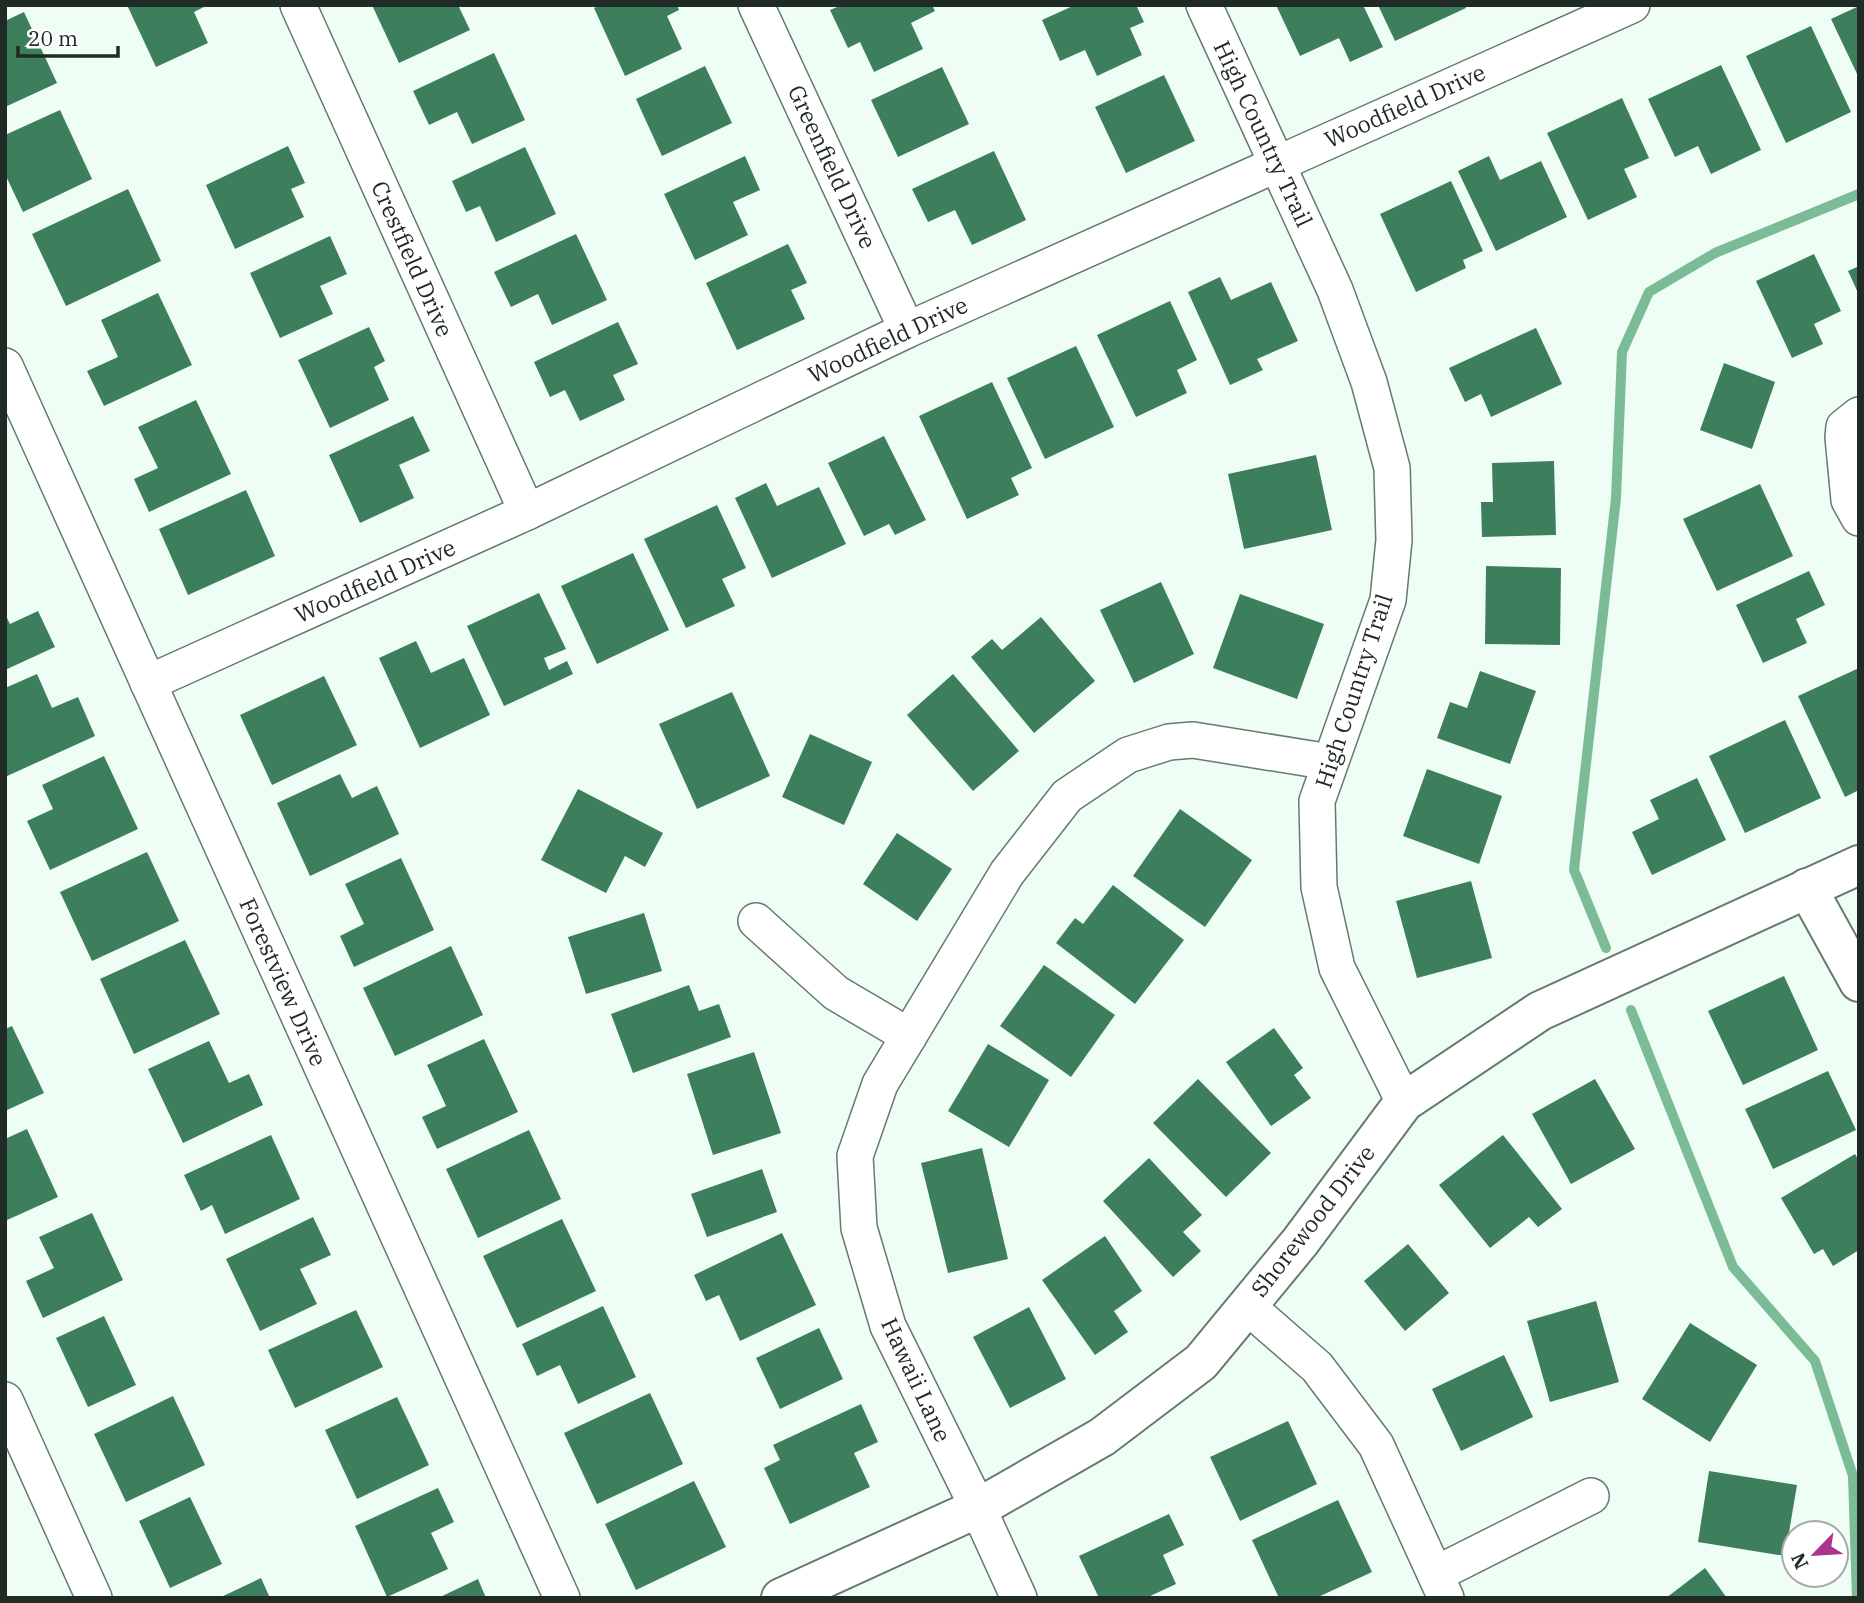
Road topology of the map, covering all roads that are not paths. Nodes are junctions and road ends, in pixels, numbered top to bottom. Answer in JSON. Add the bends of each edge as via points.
{"nodes":[{"id":1,"x":298,"y":5,"type":"edge"},
{"id":2,"x":756,"y":5,"type":"edge"},
{"id":3,"x":1204,"y":5,"type":"edge"},
{"id":4,"x":1632,"y":5,"type":"edge"},
{"id":5,"x":1276,"y":163,"type":"junction"},
{"id":6,"x":907,"y":330,"type":"junction"},
{"id":7,"x":5,"y":366,"type":"edge"},
{"id":8,"x":1859,"y":415,"type":"edge"},
{"id":9,"x":527,"y":512,"type":"junction"},
{"id":10,"x":1859,"y":518,"type":"edge"},
{"id":11,"x":148,"y":683,"type":"junction"},
{"id":12,"x":1331,"y":762,"type":"junction"},
{"id":13,"x":1859,"y":865,"type":"edge"},
{"id":14,"x":1807,"y":888,"type":"junction"},
{"id":15,"x":756,"y":921,"type":"dead end"},
{"id":16,"x":1859,"y":982,"type":"edge"},
{"id":17,"x":909,"y":1035,"type":"junction"},
{"id":18,"x":1404,"y":1102,"type":"junction"},
{"id":19,"x":1247,"y":1306,"type":"junction"},
{"id":20,"x":5,"y":1399,"type":"edge"},
{"id":21,"x":1591,"y":1496,"type":"dead end"},
{"id":22,"x":978,"y":1508,"type":"junction"},
{"id":23,"x":1441,"y":1586,"type":"edge"},
{"id":24,"x":94,"y":1598,"type":"edge"},
{"id":25,"x":562,"y":1598,"type":"edge"},
{"id":26,"x":781,"y":1598,"type":"edge"},
{"id":27,"x":1018,"y":1598,"type":"edge"}],
"edges":[{"from":1,"to":9,"type":"street","name":"Crestfield Drive"},
{"from":2,"to":6,"type":"street","name":"Greenfield Drive"},
{"from":3,"to":5,"type":"street","name":"High Country Trail"},
{"from":4,"to":5,"type":"street","name":"Woodfield Drive"},
{"from":5,"to":6,"type":"street","name":"Woodfield Drive"},
{"from":5,"to":12,"type":"street","name":"High Country Trail","via":[[1335,290],[1369,382],[1392,468],[1394,540],[1388,600]]},
{"from":6,"to":9,"type":"street","name":"Woodfield Drive"},
{"from":7,"to":11,"type":"street","name":"Forestview Drive"},
{"from":8,"to":10,"type":"street","via":[[1844,427],[1843,437],[1849,500]]},
{"from":9,"to":11,"type":"street","name":"Woodfield Drive"},
{"from":11,"to":25,"type":"street","name":"Forestview Drive"},
{"from":12,"to":17,"type":"street","name":"Hawaii Lane","via":[[1193,740],[1128,755],[1067,796],[1007,873]]},
{"from":12,"to":18,"type":"street","name":"High Country Trail","via":[[1317,801],[1320,887],[1337,968]]},
{"from":13,"to":14,"type":"street","name":"Shorewood Drive"},
{"from":14,"to":16,"type":"street"},
{"from":14,"to":18,"type":"street","name":"Shorewood Drive","via":[[1540,1011]]},
{"from":15,"to":17,"type":"street","via":[[836,993]]},
{"from":17,"to":22,"type":"street","name":"Hawaii Lane","via":[[880,1084],[855,1156],[859,1227],[888,1326]]},
{"from":18,"to":19,"type":"street","name":"Shorewood Drive"},
{"from":19,"to":22,"type":"street","name":"Shorewood Drive","via":[[1201,1362],[1114,1428]]},
{"from":19,"to":23,"type":"street","via":[[1317,1367],[1376,1445]]},
{"from":20,"to":24,"type":"street"},
{"from":21,"to":23,"type":"street"},
{"from":22,"to":26,"type":"street","name":"Shorewood Drive"},
{"from":22,"to":27,"type":"street","name":"Hawaii Lane"}]}
